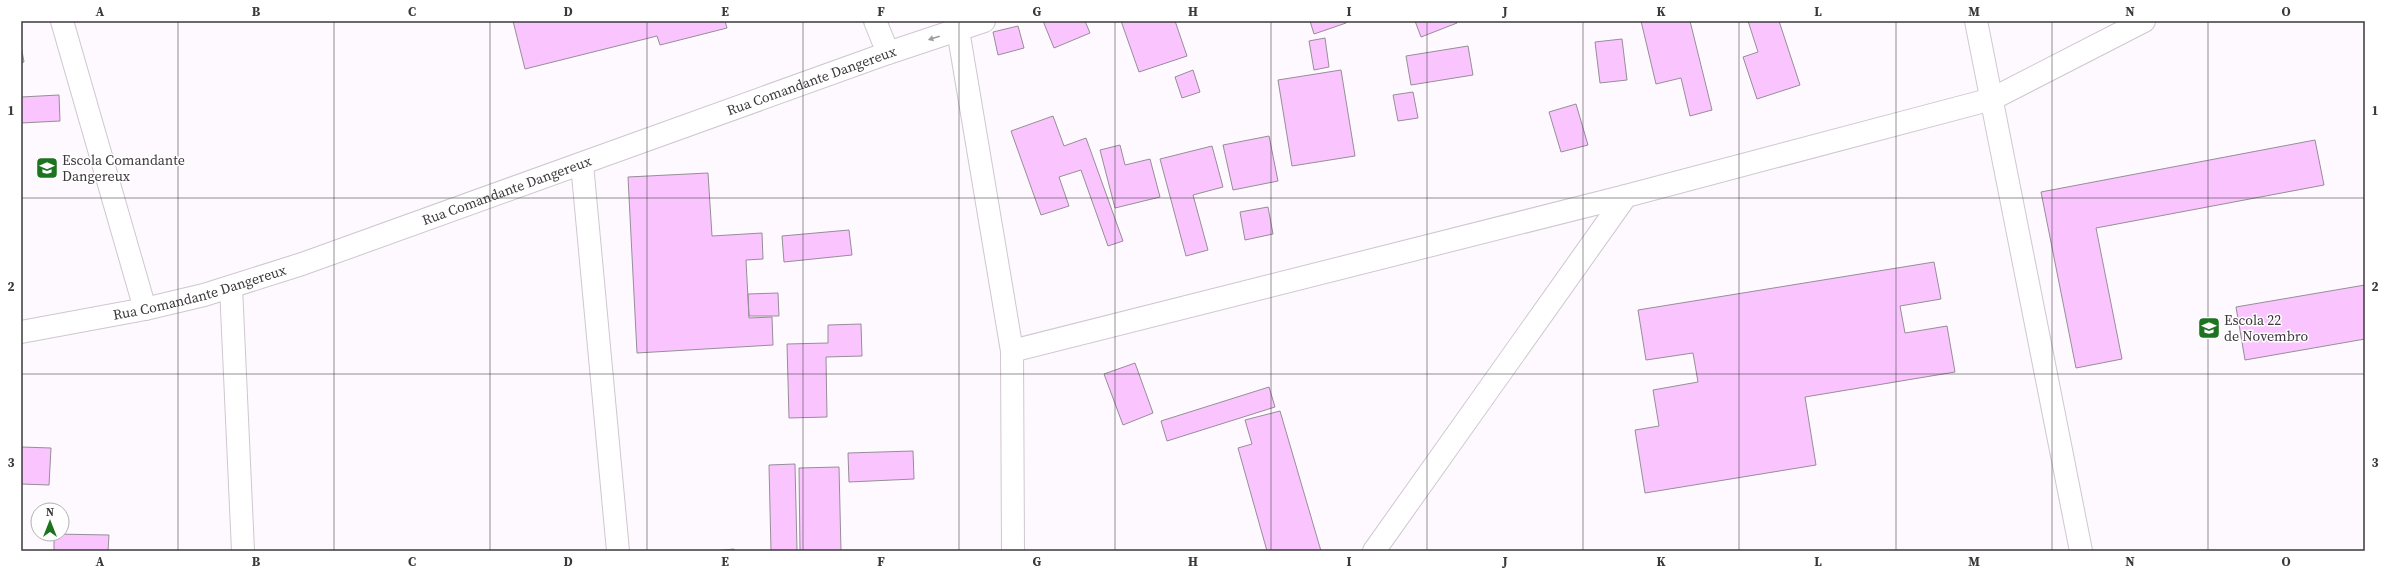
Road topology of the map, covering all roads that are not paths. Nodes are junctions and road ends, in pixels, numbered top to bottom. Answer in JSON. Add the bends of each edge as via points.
{"nodes":[{"id":1,"x":62,"y":21,"type":"edge"},
{"id":2,"x":875,"y":21,"type":"edge"},
{"id":3,"x":984,"y":21,"type":"edge"},
{"id":4,"x":1976,"y":21,"type":"edge"},
{"id":5,"x":2144,"y":21,"type":"edge"},
{"id":6,"x":958,"y":30,"type":"junction"},
{"id":7,"x":888,"y":53,"type":"junction"},
{"id":8,"x":1992,"y":99,"type":"junction"},
{"id":9,"x":582,"y":164,"type":"junction"},
{"id":10,"x":1626,"y":196,"type":"junction"},
{"id":11,"x":231,"y":287,"type":"junction"},
{"id":12,"x":145,"y":309,"type":"junction"},
{"id":13,"x":21,"y":332,"type":"edge"},
{"id":14,"x":1012,"y":351,"type":"junction"},
{"id":15,"x":243,"y":551,"type":"edge"},
{"id":16,"x":618,"y":551,"type":"edge"},
{"id":17,"x":1013,"y":551,"type":"edge"},
{"id":18,"x":1374,"y":551,"type":"edge"},
{"id":19,"x":2081,"y":551,"type":"edge"}],
"edges":[{"from":1,"to":12,"type":"street"},
{"from":2,"to":7,"type":"street"},
{"from":3,"to":6,"type":"street","name":"Rua Comandante Dangereux"},
{"from":4,"to":8,"type":"street"},
{"from":5,"to":8,"type":"street"},
{"from":6,"to":7,"type":"street","name":"Rua Comandante Dangereux","one_way":true},
{"from":6,"to":14,"type":"street"},
{"from":7,"to":9,"type":"street","name":"Rua Comandante Dangereux"},
{"from":8,"to":10,"type":"street"},
{"from":8,"to":19,"type":"street"},
{"from":9,"to":11,"type":"street","name":"Rua Comandante Dangereux"},
{"from":9,"to":16,"type":"street"},
{"from":10,"to":14,"type":"street"},
{"from":10,"to":18,"type":"street"},
{"from":11,"to":12,"type":"street","name":"Rua Comandante Dangereux"},
{"from":11,"to":15,"type":"street"},
{"from":12,"to":13,"type":"street","name":"Rua Comandante Dangereux"},
{"from":14,"to":17,"type":"street"}]}
